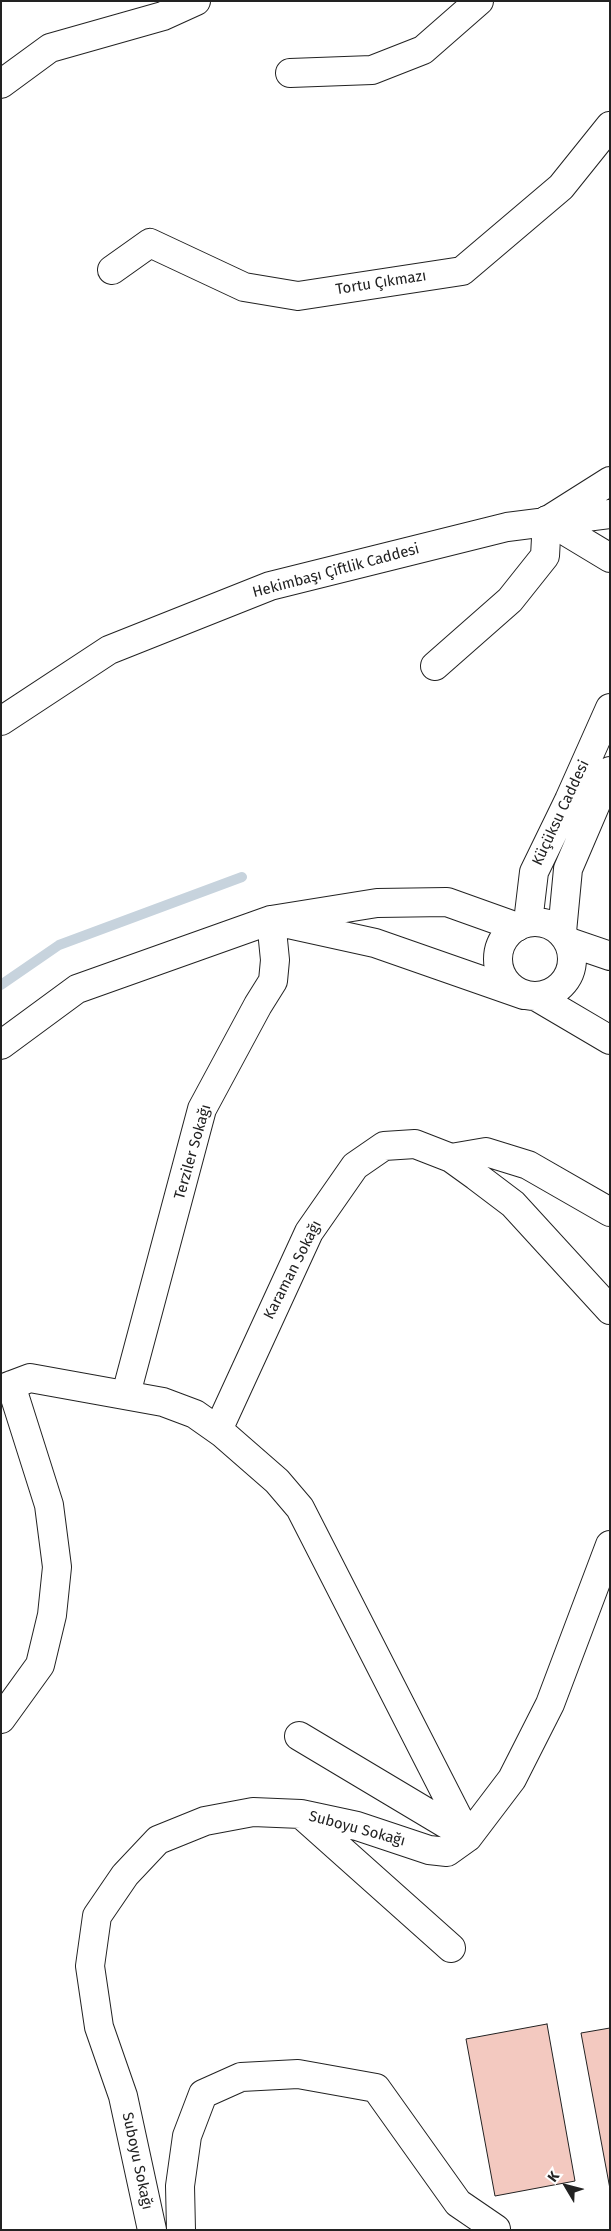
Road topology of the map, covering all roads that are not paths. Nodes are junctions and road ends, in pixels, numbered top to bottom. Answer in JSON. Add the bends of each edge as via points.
{"nodes":[{"id":1,"x":196,"y":1,"type":"edge"},
{"id":2,"x":480,"y":1,"type":"edge"},
{"id":3,"x":290,"y":73,"type":"dead end"},
{"id":4,"x":1,"y":84,"type":"edge"},
{"id":5,"x":610,"y":126,"type":"edge"},
{"id":6,"x":112,"y":270,"type":"dead end"},
{"id":7,"x":610,"y":481,"type":"edge"},
{"id":8,"x":610,"y":514,"type":"edge"},
{"id":9,"x":547,"y":520,"type":"junction"},
{"id":10,"x":610,"y":558,"type":"edge"},
{"id":11,"x":435,"y":666,"type":"dead end"},
{"id":12,"x":610,"y":708,"type":"edge"},
{"id":13,"x":1,"y":721,"type":"edge"},
{"id":14,"x":610,"y":771,"type":"edge"},
{"id":15,"x":270,"y":920,"type":"junction"},
{"id":16,"x":522,"y":924,"type":"junction"},
{"id":17,"x":565,"y":937,"type":"junction"},
{"id":18,"x":610,"y":956,"type":"edge"},
{"id":19,"x":530,"y":996,"type":"junction"},
{"id":20,"x":610,"y":1040,"type":"edge"},
{"id":21,"x":1,"y":1045,"type":"edge"},
{"id":22,"x":450,"y":1158,"type":"junction"},
{"id":23,"x":610,"y":1212,"type":"edge"},
{"id":24,"x":610,"y":1310,"type":"edge"},
{"id":25,"x":6,"y":1387,"type":"edge"},
{"id":26,"x":126,"y":1394,"type":"junction"},
{"id":27,"x":218,"y":1430,"type":"junction"},
{"id":28,"x":610,"y":1545,"type":"edge"},
{"id":29,"x":1,"y":1719,"type":"edge"},
{"id":30,"x":299,"y":1736,"type":"dead end"},
{"id":31,"x":301,"y":1814,"type":"junction"},
{"id":32,"x":468,"y":1837,"type":"junction"},
{"id":33,"x":451,"y":1948,"type":"dead end"},
{"id":34,"x":496,"y":2228,"type":"edge"},
{"id":35,"x":152,"y":2230,"type":"edge"},
{"id":36,"x":181,"y":2230,"type":"edge"}],
"edges":[{"from":1,"to":4,"type":"street","via":[[163,16],[50,48]]},
{"from":2,"to":3,"type":"street","via":[[423,50],[372,70]]},
{"from":5,"to":6,"type":"street","name":"Tortu Çıkmazı","via":[[561,187],[462,271],[298,296],[244,287],[150,243]]},
{"from":7,"to":9,"type":"street"},
{"from":8,"to":9,"type":"street","name":"Hekimbaşı Çiftlik Caddesi"},
{"from":9,"to":10,"type":"street"},
{"from":9,"to":11,"type":"street","via":[[545,556],[510,600]]},
{"from":9,"to":13,"type":"street","name":"Hekimbaşı Çiftlik Caddesi","via":[[506,527],[270,586],[109,650]]},
{"from":12,"to":16,"type":"street","name":"Küçüksu Caddesi","via":[[534,872]]},
{"from":14,"to":17,"type":"street","name":"Küçüksu Caddesi","via":[[568,869]]},
{"from":15,"to":16,"type":"street","via":[[377,903],[447,902]]},
{"from":15,"to":19,"type":"street","via":[[375,944]]},
{"from":15,"to":21,"type":"street","via":[[77,989]]},
{"from":15,"to":26,"type":"street","name":"Terziler Sokağı","via":[[276,960],[274,981],[202,1109]]},
{"from":16,"to":17,"type":"street","via":[[540,922],[551,925]]},
{"from":16,"to":19,"type":"street","via":[[507,935],[501,945],[499,969],[509,985]]},
{"from":17,"to":18,"type":"street"},
{"from":17,"to":19,"type":"street","via":[[572,954],[568,978],[549,994]]},
{"from":19,"to":20,"type":"street"},
{"from":22,"to":23,"type":"street","via":[[486,1152],[528,1164]]},
{"from":22,"to":24,"type":"street","name":"Karaman Sokağı","via":[[513,1204]]},
{"from":22,"to":27,"type":"street","name":"Karaman Sokağı","via":[[415,1144],[384,1146],[355,1166],[310,1232]]},
{"from":25,"to":26,"type":"street","via":[[30,1378]]},
{"from":25,"to":29,"type":"street","via":[[49,1506],[57,1567],[52,1615],[40,1665]]},
{"from":26,"to":27,"type":"street","via":[[163,1402],[195,1414]]},
{"from":27,"to":32,"type":"street","via":[[277,1481],[300,1508]]},
{"from":28,"to":32,"type":"street","name":"Suboyu Sokağı","via":[[550,1704],[512,1779]]},
{"from":30,"to":32,"type":"street"},
{"from":31,"to":32,"type":"street","name":"Suboyu Sokağı","via":[[357,1826],[429,1850],[448,1852]]},
{"from":31,"to":33,"type":"street"},
{"from":31,"to":35,"type":"street","name":"Suboyu Sokağı","via":[[253,1812],[205,1821],[158,1840],[125,1875],[97,1916],[90,1966],[99,2028],[124,2096]]},
{"from":34,"to":36,"type":"street","via":[[458,2203],[376,2088],[298,2074],[241,2077],[203,2094],[186,2144],[180,2186]]}]}
